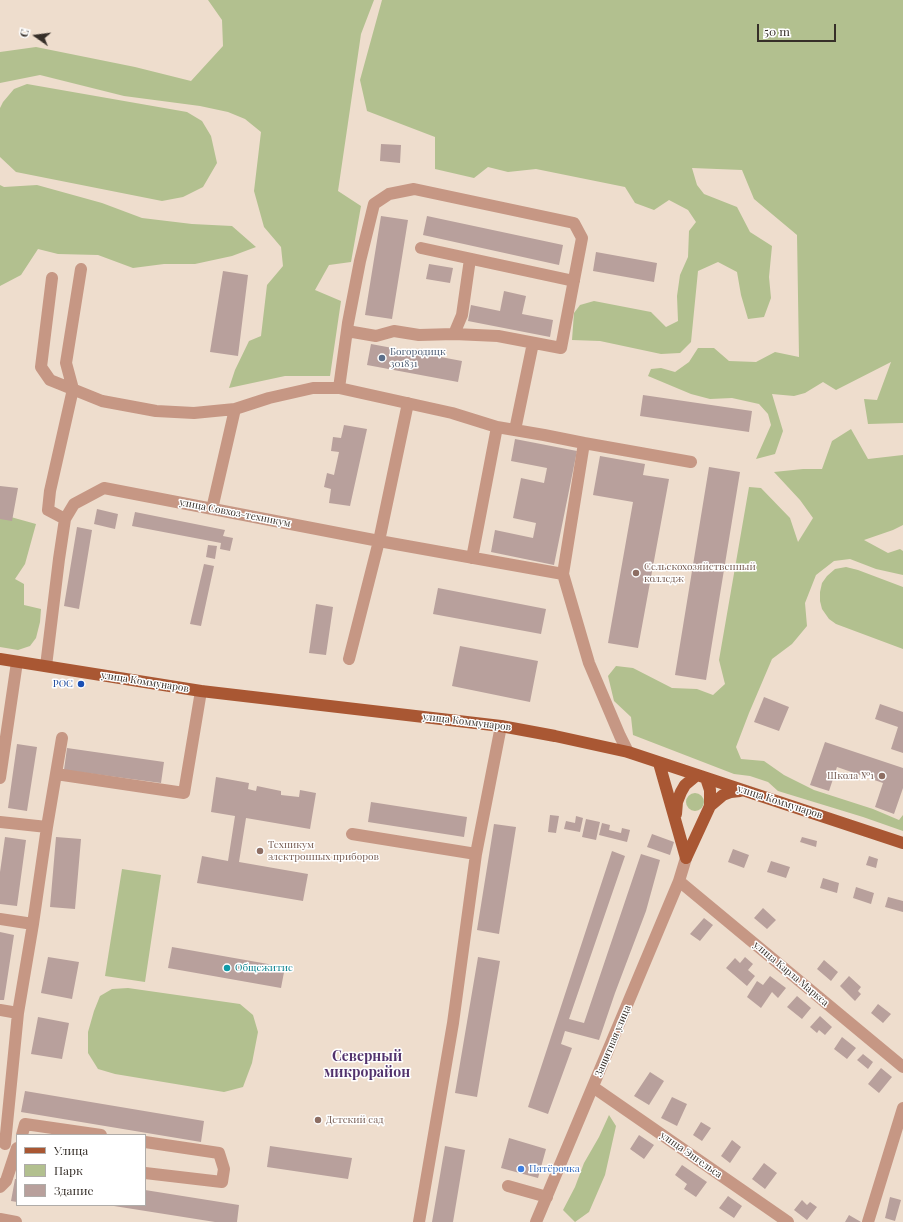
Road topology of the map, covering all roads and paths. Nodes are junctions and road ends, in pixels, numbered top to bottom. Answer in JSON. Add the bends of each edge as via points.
{"nodes":[{"id":1,"x":420,"y":248,"type":"dead end"},
{"id":2,"x":470,"y":259,"type":"junction"},
{"id":3,"x":81,"y":269,"type":"dead end"},
{"id":4,"x":52,"y":278,"type":"dead end"},
{"id":5,"x":574,"y":281,"type":"junction"},
{"id":6,"x":347,"y":331,"type":"junction"},
{"id":7,"x":454,"y":334,"type":"junction"},
{"id":8,"x":533,"y":343,"type":"junction"},
{"id":9,"x":340,"y":388,"type":"junction"},
{"id":10,"x":73,"y":389,"type":"junction"},
{"id":11,"x":408,"y":403,"type":"junction"},
{"id":12,"x":235,"y":409,"type":"junction"},
{"id":13,"x":497,"y":427,"type":"junction"},
{"id":14,"x":515,"y":430,"type":"junction"},
{"id":15,"x":584,"y":443,"type":"junction"},
{"id":16,"x":691,"y":462,"type":"dead end"},
{"id":17,"x":212,"y":509,"type":"junction"},
{"id":18,"x":65,"y":519,"type":"junction"},
{"id":19,"x":379,"y":542,"type":"junction"},
{"id":20,"x":472,"y":558,"type":"junction"},
{"id":21,"x":563,"y":574,"type":"junction"},
{"id":22,"x":0,"y":659,"type":"edge"},
{"id":23,"x":349,"y":659,"type":"dead end"},
{"id":24,"x":17,"y":662,"type":"junction"},
{"id":25,"x":46,"y":666,"type":"junction"},
{"id":26,"x":201,"y":691,"type":"junction"},
{"id":27,"x":501,"y":726,"type":"junction"},
{"id":28,"x":62,"y":738,"type":"dead end"},
{"id":29,"x":628,"y":752,"type":"junction"},
{"id":30,"x":659,"y":763,"type":"junction"},
{"id":31,"x":56,"y":774,"type":"junction"},
{"id":32,"x":702,"y":777,"type":"junction"},
{"id":33,"x":0,"y":778,"type":"edge"},
{"id":34,"x":746,"y":791,"type":"junction"},
{"id":35,"x":710,"y":806,"type":"junction"},
{"id":36,"x":0,"y":822,"type":"edge"},
{"id":37,"x":676,"y":822,"type":"junction"},
{"id":38,"x":47,"y":827,"type":"junction"},
{"id":39,"x":352,"y":834,"type":"dead end"},
{"id":40,"x":903,"y":843,"type":"edge"},
{"id":41,"x":476,"y":854,"type":"junction"},
{"id":42,"x":686,"y":858,"type":"junction"},
{"id":43,"x":679,"y":881,"type":"junction"},
{"id":44,"x":0,"y":918,"type":"edge"},
{"id":45,"x":33,"y":924,"type":"junction"},
{"id":46,"x":0,"y":1010,"type":"edge"},
{"id":47,"x":18,"y":1013,"type":"junction"},
{"id":48,"x":903,"y":1067,"type":"edge"},
{"id":49,"x":593,"y":1087,"type":"junction"},
{"id":50,"x":903,"y":1108,"type":"edge"},
{"id":51,"x":22,"y":1134,"type":"edge"},
{"id":52,"x":94,"y":1134,"type":"edge"},
{"id":53,"x":146,"y":1142,"type":"edge"},
{"id":54,"x":5,"y":1144,"type":"dead end"},
{"id":55,"x":16,"y":1154,"type":"edge"},
{"id":56,"x":146,"y":1173,"type":"edge"},
{"id":57,"x":508,"y":1186,"type":"dead end"},
{"id":58,"x":0,"y":1187,"type":"edge"},
{"id":59,"x":547,"y":1197,"type":"junction"},
{"id":60,"x":0,"y":1219,"type":"edge"},
{"id":61,"x":16,"y":1222,"type":"edge"},
{"id":62,"x":419,"y":1222,"type":"edge"},
{"id":63,"x":536,"y":1222,"type":"edge"},
{"id":64,"x":788,"y":1222,"type":"edge"},
{"id":65,"x":868,"y":1222,"type":"edge"}],
"edges":[{"from":1,"to":2,"type":"street"},
{"from":2,"to":5,"type":"street"},
{"from":2,"to":7,"type":"street","via":[[462,315]]},
{"from":3,"to":10,"type":"street","via":[[66,362]]},
{"from":4,"to":10,"type":"street","via":[[41,367],[50,380]]},
{"from":5,"to":6,"type":"street","via":[[582,238],[574,223],[414,189],[389,194],[374,204]]},
{"from":5,"to":8,"type":"street","via":[[561,348]]},
{"from":6,"to":7,"type":"street","via":[[376,336],[394,331],[420,335]]},
{"from":6,"to":9,"type":"street"},
{"from":7,"to":8,"type":"street","via":[[498,336]]},
{"from":8,"to":14,"type":"street"},
{"from":9,"to":11,"type":"street"},
{"from":9,"to":12,"type":"street","via":[[313,388]]},
{"from":10,"to":12,"type":"street","via":[[102,401],[156,411],[194,413]]},
{"from":10,"to":18,"type":"street","via":[[48,510]]},
{"from":11,"to":13,"type":"street"},
{"from":11,"to":19,"type":"street"},
{"from":12,"to":17,"type":"street"},
{"from":13,"to":14,"type":"street"},
{"from":13,"to":20,"type":"street"},
{"from":14,"to":15,"type":"street"},
{"from":15,"to":16,"type":"street"},
{"from":15,"to":21,"type":"street"},
{"from":17,"to":18,"type":"street","name":"улица Совхоз-техникум","via":[[104,488],[74,504]]},
{"from":17,"to":19,"type":"street","name":"улица Совхоз-техникум"},
{"from":18,"to":25,"type":"street","name":"улица Совхоз-техникум"},
{"from":19,"to":20,"type":"street","name":"улица Совхоз-техникум"},
{"from":19,"to":23,"type":"street"},
{"from":20,"to":21,"type":"street","name":"улица Совхоз-техникум"},
{"from":21,"to":29,"type":"street","via":[[589,663]]},
{"from":22,"to":24,"type":"main road","name":"улица Коммунаров"},
{"from":24,"to":25,"type":"main road","name":"улица Коммунаров"},
{"from":24,"to":33,"type":"street"},
{"from":25,"to":26,"type":"main road","name":"улица Коммунаров"},
{"from":26,"to":27,"type":"main road","name":"улица Коммунаров"},
{"from":26,"to":31,"type":"street","via":[[184,793]]},
{"from":27,"to":29,"type":"main road","name":"улица Коммунаров"},
{"from":27,"to":41,"type":"street"},
{"from":28,"to":31,"type":"street"},
{"from":29,"to":30,"type":"main road","name":"улица Коммунаров"},
{"from":30,"to":32,"type":"main road","name":"улица Коммунаров"},
{"from":30,"to":37,"type":"main road"},
{"from":31,"to":38,"type":"street"},
{"from":32,"to":34,"type":"main road","name":"улица Коммунаров"},
{"from":32,"to":35,"type":"main road","via":[[710,790]]},
{"from":32,"to":37,"type":"main road","via":[[685,785],[677,802]]},
{"from":34,"to":35,"type":"main road","via":[[723,794]]},
{"from":34,"to":40,"type":"main road","name":"улица Коммунаров"},
{"from":35,"to":42,"type":"main road"},
{"from":36,"to":38,"type":"street"},
{"from":37,"to":42,"type":"main road"},
{"from":38,"to":45,"type":"street"},
{"from":39,"to":41,"type":"street"},
{"from":41,"to":62,"type":"street","via":[[453,1023]]},
{"from":42,"to":43,"type":"street","name":"Защитная улица"},
{"from":43,"to":48,"type":"street","name":"улица Карла Маркса"},
{"from":43,"to":49,"type":"street","name":"Защитная улица"},
{"from":44,"to":45,"type":"street"},
{"from":45,"to":47,"type":"street"},
{"from":46,"to":47,"type":"street"},
{"from":47,"to":54,"type":"street"},
{"from":49,"to":59,"type":"street","name":"Защитная улица"},
{"from":49,"to":64,"type":"street","name":"улица Энгельса"},
{"from":50,"to":65,"type":"street"},
{"from":51,"to":52,"type":"street","via":[[26,1124]]},
{"from":53,"to":56,"type":"street","via":[[219,1153],[224,1169],[222,1182]]},
{"from":55,"to":58,"type":"street","via":[[6,1181]]},
{"from":57,"to":59,"type":"street"},
{"from":59,"to":63,"type":"street","name":"Защитная улица"},
{"from":60,"to":61,"type":"street"}]}
